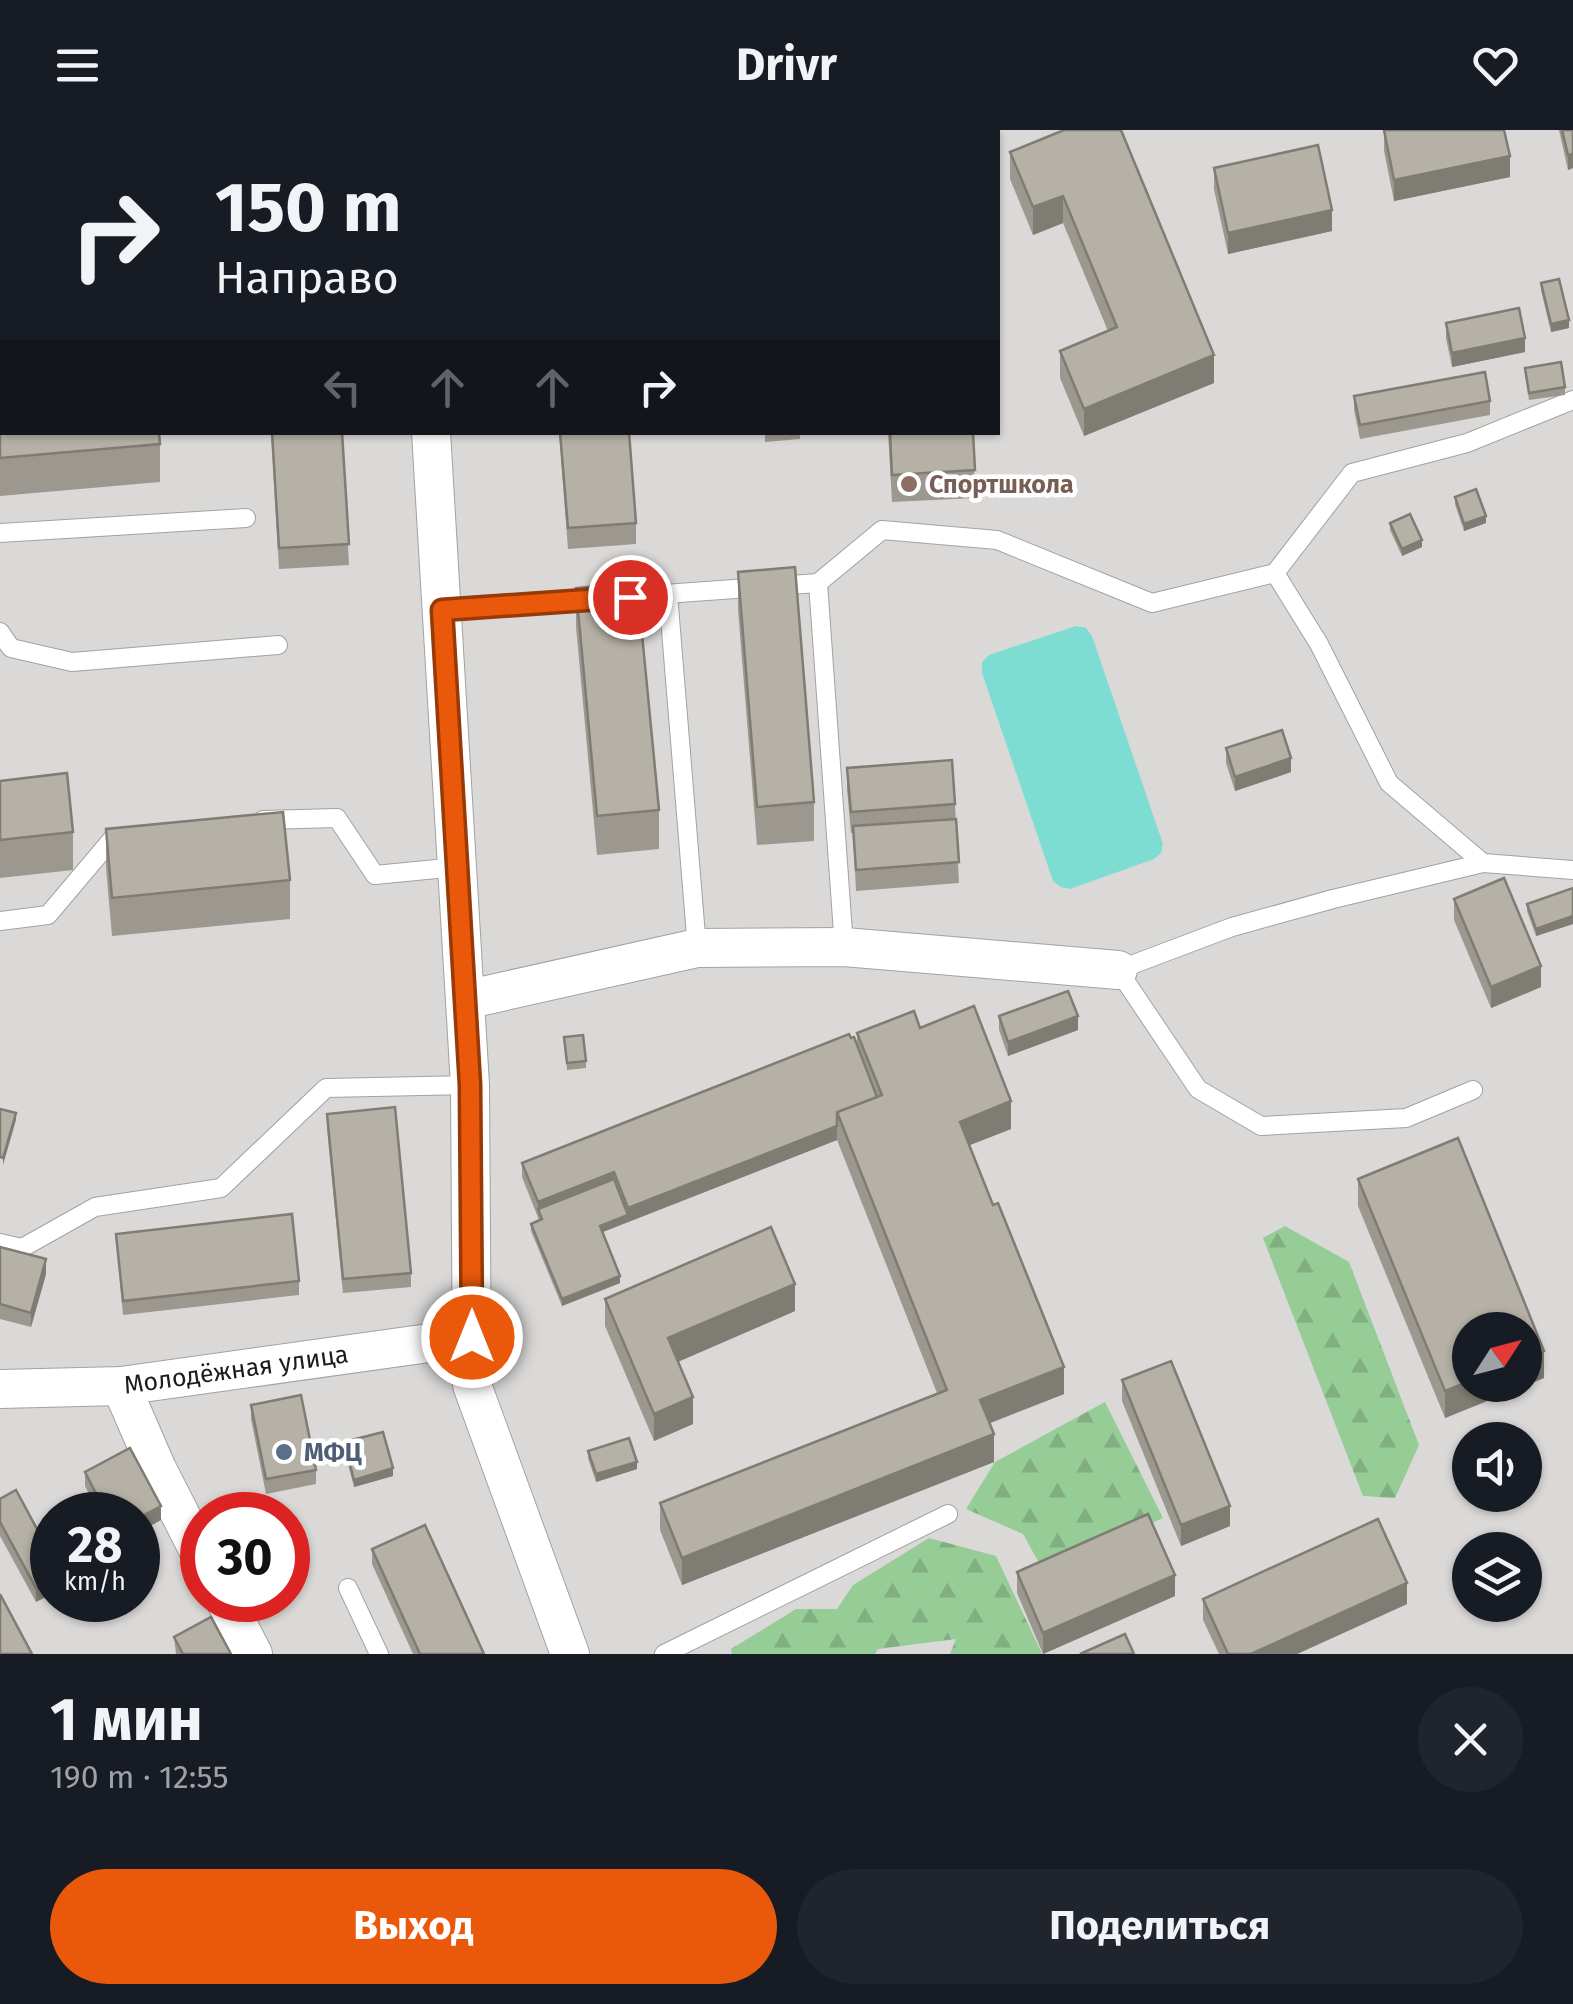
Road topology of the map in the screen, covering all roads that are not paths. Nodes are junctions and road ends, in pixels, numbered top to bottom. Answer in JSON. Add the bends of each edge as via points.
{"nodes":[{"id":1,"x":1573,"y":400,"type":"edge"},
{"id":2,"x":432,"y":435,"type":"edge"},
{"id":3,"x":246,"y":518,"type":"dead end"},
{"id":4,"x":0,"y":534,"type":"edge"},
{"id":5,"x":1276,"y":573,"type":"junction"},
{"id":6,"x":818,"y":584,"type":"junction"},
{"id":7,"x":668,"y":594,"type":"junction"},
{"id":8,"x":442,"y":610,"type":"junction"},
{"id":9,"x":0,"y":632,"type":"edge"},
{"id":10,"x":278,"y":645,"type":"dead end"},
{"id":11,"x":242,"y":820,"type":"edge"},
{"id":12,"x":149,"y":832,"type":"edge"},
{"id":13,"x":1483,"y":862,"type":"junction"},
{"id":14,"x":457,"y":867,"type":"junction"},
{"id":15,"x":1573,"y":870,"type":"edge"},
{"id":16,"x":0,"y":922,"type":"edge"},
{"id":17,"x":844,"y":947,"type":"junction"},
{"id":18,"x":696,"y":948,"type":"junction"},
{"id":19,"x":1118,"y":970,"type":"junction"},
{"id":20,"x":465,"y":1000,"type":"junction"},
{"id":21,"x":470,"y":1085,"type":"junction"},
{"id":22,"x":1473,"y":1090,"type":"dead end"},
{"id":23,"x":0,"y":1243,"type":"edge"},
{"id":24,"x":472,"y":1337,"type":"junction"},
{"id":25,"x":121,"y":1386,"type":"junction"},
{"id":26,"x":0,"y":1389,"type":"edge"},
{"id":27,"x":180,"y":1514,"type":"edge"},
{"id":28,"x":948,"y":1514,"type":"dead end"},
{"id":29,"x":348,"y":1588,"type":"dead end"},
{"id":30,"x":236,"y":1622,"type":"edge"},
{"id":31,"x":698,"y":1646,"type":"edge"},
{"id":32,"x":253,"y":1654,"type":"edge"},
{"id":33,"x":379,"y":1654,"type":"edge"},
{"id":34,"x":570,"y":1654,"type":"edge"},
{"id":35,"x":664,"y":1654,"type":"edge"}],
"edges":[{"from":1,"to":5,"type":"lane","via":[[1467,443],[1352,472]]},
{"from":2,"to":8,"type":"street"},
{"from":3,"to":4,"type":"lane"},
{"from":5,"to":6,"type":"lane","via":[[1152,603],[997,540],[882,530]]},
{"from":5,"to":13,"type":"lane","via":[[1389,782]]},
{"from":6,"to":7,"type":"lane"},
{"from":6,"to":17,"type":"lane"},
{"from":7,"to":8,"type":"lane"},
{"from":7,"to":18,"type":"lane"},
{"from":8,"to":14,"type":"street"},
{"from":9,"to":10,"type":"lane","via":[[11,648],[72,662]]},
{"from":11,"to":14,"type":"lane","via":[[337,818],[375,874]]},
{"from":12,"to":16,"type":"lane","via":[[112,838],[48,916]]},
{"from":13,"to":15,"type":"lane"},
{"from":13,"to":19,"type":"lane","via":[[1249,922]]},
{"from":14,"to":20,"type":"street"},
{"from":17,"to":18,"type":"street"},
{"from":17,"to":19,"type":"street"},
{"from":18,"to":20,"type":"street"},
{"from":19,"to":22,"type":"lane","via":[[1198,1090],[1261,1126],[1406,1118]]},
{"from":20,"to":21,"type":"street"},
{"from":21,"to":23,"type":"lane","via":[[326,1088],[221,1188],[95,1207],[22,1248]]},
{"from":21,"to":24,"type":"street"},
{"from":24,"to":25,"type":"street","name":"Молодёжная улица"},
{"from":24,"to":34,"type":"street","via":[[472,1384]]},
{"from":25,"to":26,"type":"street","name":"Молодёжная улица"},
{"from":25,"to":27,"type":"street"},
{"from":28,"to":31,"type":"lane"},
{"from":29,"to":33,"type":"lane"},
{"from":30,"to":32,"type":"street"},
{"from":31,"to":35,"type":"lane"}]}
